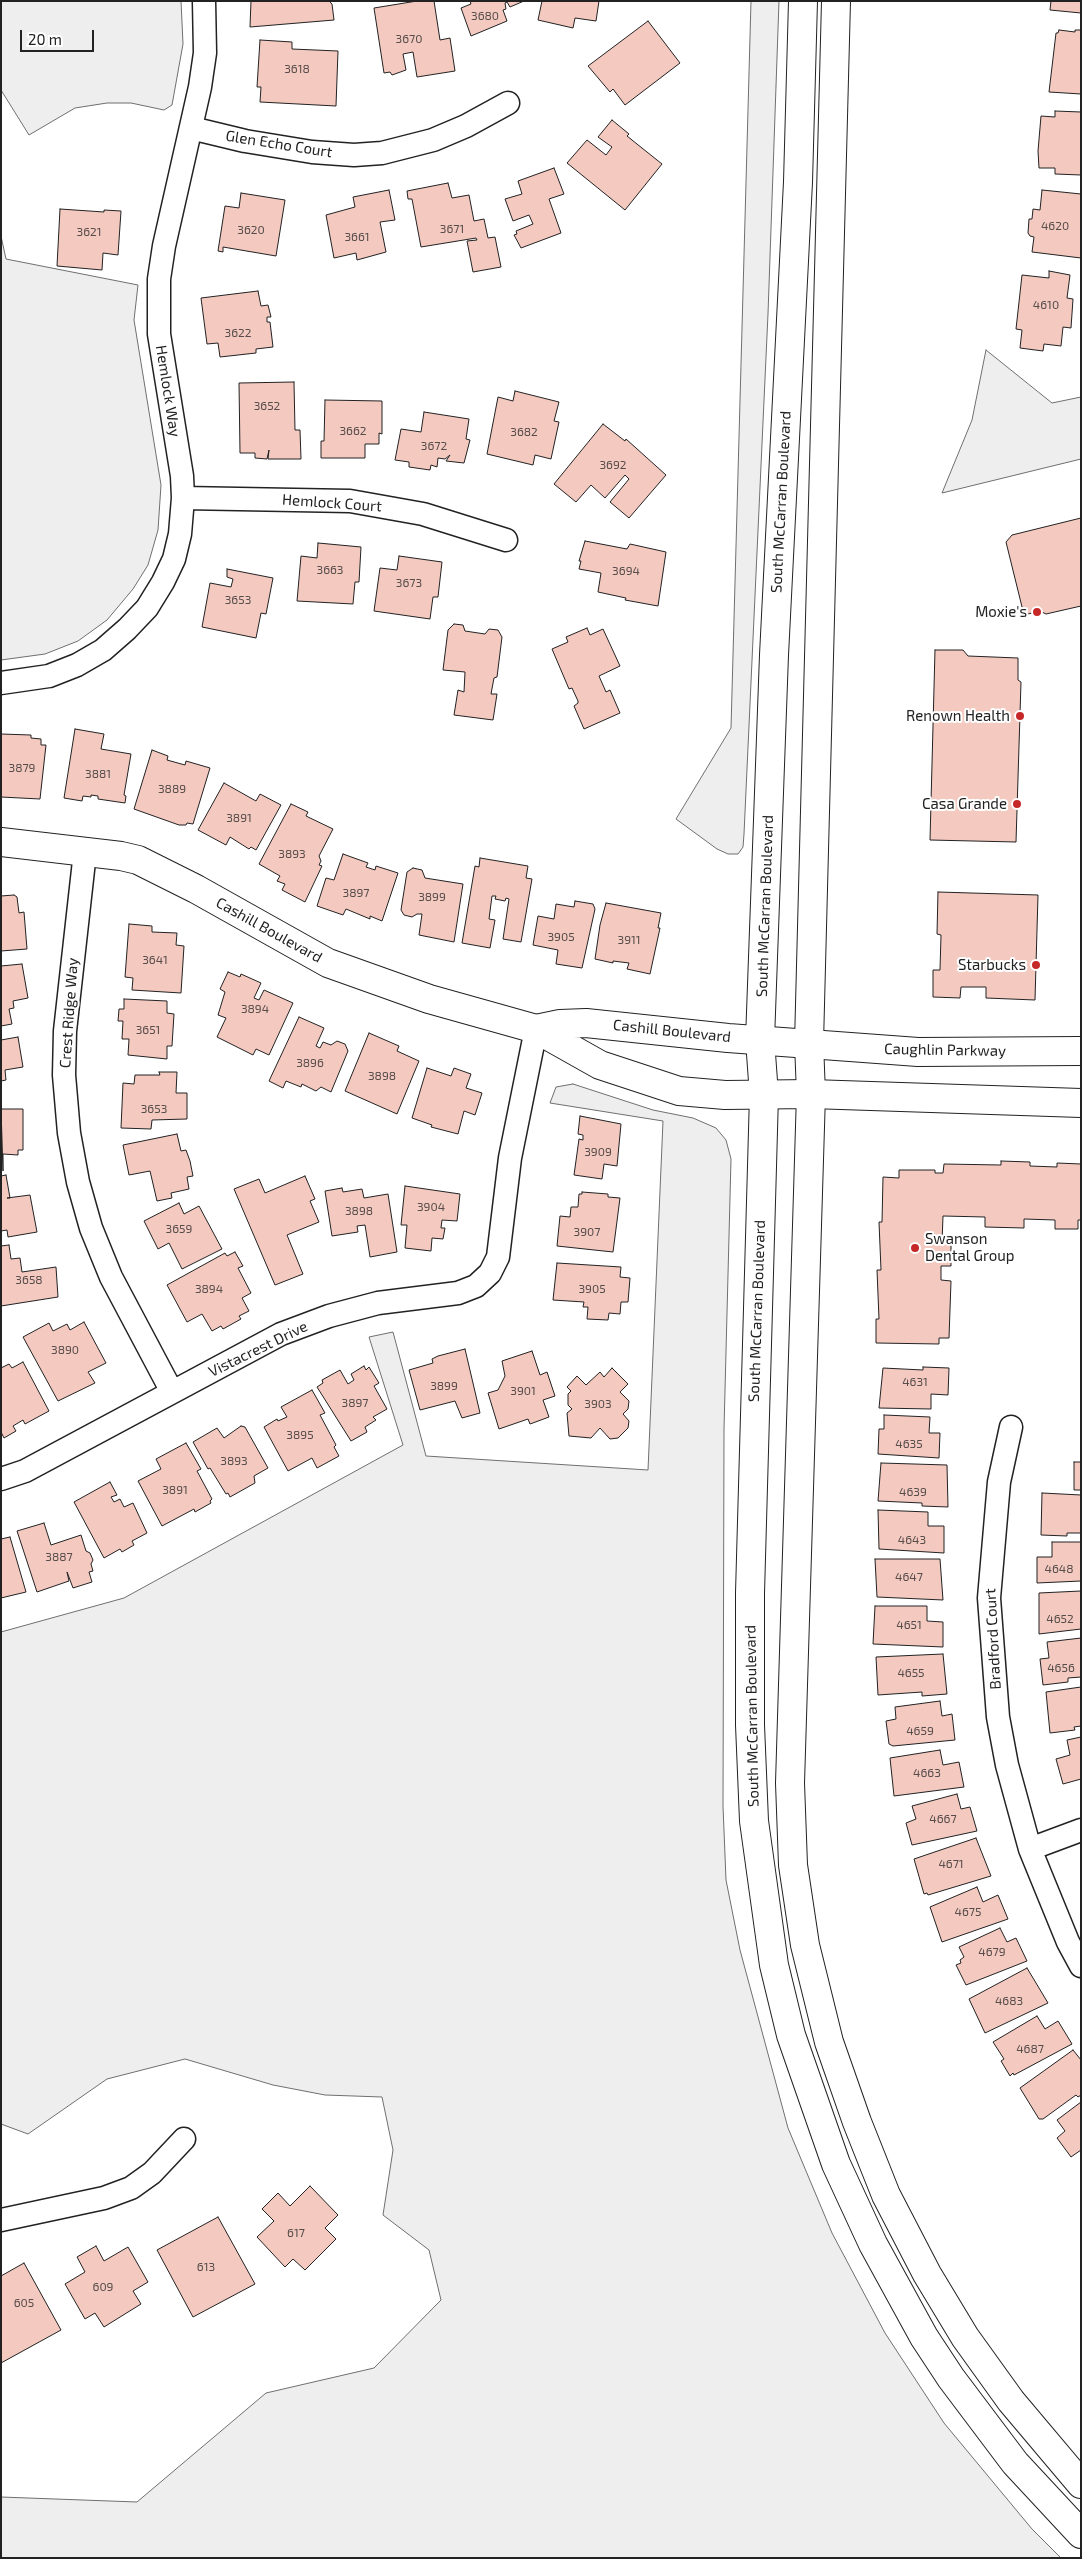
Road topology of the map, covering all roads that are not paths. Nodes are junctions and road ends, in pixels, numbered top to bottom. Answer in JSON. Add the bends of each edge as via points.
{"nodes":[{"id":1,"x":204,"y":1,"type":"edge"},
{"id":2,"x":803,"y":1,"type":"edge"},
{"id":3,"x":836,"y":1,"type":"edge"},
{"id":4,"x":508,"y":104,"type":"dead end"},
{"id":5,"x":191,"y":128,"type":"junction"},
{"id":6,"x":183,"y":498,"type":"junction"},
{"id":7,"x":506,"y":540,"type":"dead end"},
{"id":8,"x":1,"y":683,"type":"edge"},
{"id":9,"x":1,"y":842,"type":"edge"},
{"id":10,"x":85,"y":852,"type":"junction"},
{"id":11,"x":536,"y":1029,"type":"junction"},
{"id":12,"x":760,"y":1040,"type":"junction"},
{"id":13,"x":809,"y":1043,"type":"junction"},
{"id":14,"x":1081,"y":1051,"type":"edge"},
{"id":15,"x":810,"y":1094,"type":"junction"},
{"id":16,"x":764,"y":1095,"type":"junction"},
{"id":17,"x":1081,"y":1103,"type":"edge"},
{"id":18,"x":172,"y":1392,"type":"junction"},
{"id":19,"x":1011,"y":1427,"type":"dead end"},
{"id":20,"x":1,"y":1479,"type":"edge"},
{"id":21,"x":1081,"y":1830,"type":"edge"},
{"id":22,"x":1030,"y":1849,"type":"junction"},
{"id":23,"x":1081,"y":1966,"type":"edge"},
{"id":24,"x":184,"y":2139,"type":"dead end"},
{"id":25,"x":1,"y":2220,"type":"edge"},
{"id":26,"x":1081,"y":2484,"type":"edge"},
{"id":27,"x":1081,"y":2534,"type":"edge"}],
"edges":[{"from":1,"to":5,"type":"street","name":"Hemlock Way","via":[[205,53]]},
{"from":2,"to":12,"type":"main road","name":"South McCarran Boulevard"},
{"from":3,"to":13,"type":"main road"},
{"from":4,"to":5,"type":"street","name":"Glen Echo Court","via":[[433,140],[382,153],[312,152]]},
{"from":5,"to":6,"type":"street","name":"Hemlock Way","via":[[164,246],[158,307],[159,334]]},
{"from":6,"to":7,"type":"street","name":"Hemlock Court","via":[[350,501],[423,514]]},
{"from":6,"to":8,"type":"street","name":"Hemlock Way","via":[[174,558],[147,608],[127,629],[103,650],[77,665],[49,676]]},
{"from":9,"to":10,"type":"main road","name":"Cashill Boulevard"},
{"from":10,"to":11,"type":"main road","name":"Cashill Boulevard","via":[[130,858],[161,870],[297,948],[353,973],[429,999]]},
{"from":10,"to":18,"type":"street","name":"Crest Ridge Way","via":[[65,1032],[64,1075],[69,1133],[78,1182],[94,1236],[111,1277]]},
{"from":11,"to":12,"type":"main road","name":"Cashill Boulevard","via":[[586,1022]]},
{"from":11,"to":16,"type":"main road","name":"Cashill Boulevard","via":[[600,1065],[645,1082],[679,1091]]},
{"from":11,"to":18,"type":"street","name":"Vistacrest Drive","via":[[510,1158],[501,1243],[490,1273],[476,1286],[458,1293],[378,1303],[329,1316],[281,1334]]},
{"from":12,"to":13,"type":"main road","name":"Cashill Boulevard"},
{"from":12,"to":16,"type":"main road","name":"South McCarran Boulevard"},
{"from":13,"to":14,"type":"main road","name":"Caughlin Parkway","via":[[918,1052]]},
{"from":13,"to":15,"type":"main road"},
{"from":15,"to":16,"type":"main road","name":"Cashill Boulevard"},
{"from":15,"to":17,"type":"main road"},
{"from":15,"to":26,"type":"main road","via":[[790,1783],[794,1865],[805,1945],[828,2042],[856,2122],[891,2203],[927,2274],[965,2337],[1011,2402]]},
{"from":16,"to":27,"type":"main road","name":"South McCarran Boulevard","via":[[754,1410],[750,1725],[754,1821],[774,1965],[791,2035],[836,2164],[897,2291],[951,2378],[1009,2455]]},
{"from":18,"to":20,"type":"street","name":"Vistacrest Drive","via":[[25,1471]]},
{"from":19,"to":22,"type":"street","name":"Bradford Court","via":[[999,1482],[989,1598],[998,1718],[1006,1765]]},
{"from":21,"to":22,"type":"street"},
{"from":22,"to":23,"type":"street","name":"Bradford Court"},
{"from":24,"to":25,"type":"street","via":[[152,2173],[131,2188],[104,2198]]}]}
